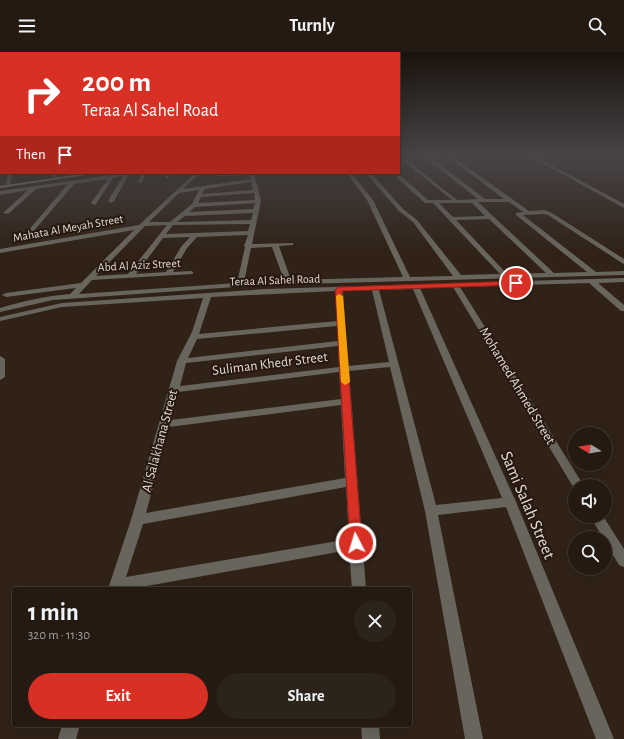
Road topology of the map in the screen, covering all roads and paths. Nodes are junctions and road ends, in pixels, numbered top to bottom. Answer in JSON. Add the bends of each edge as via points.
{"nodes":[{"id":1,"x":47,"y":186,"type":"edge"},
{"id":2,"x":70,"y":186,"type":"edge"},
{"id":3,"x":105,"y":186,"type":"edge"},
{"id":4,"x":120,"y":186,"type":"edge"},
{"id":5,"x":184,"y":186,"type":"edge"},
{"id":6,"x":214,"y":186,"type":"edge"},
{"id":7,"x":255,"y":186,"type":"edge"},
{"id":8,"x":359,"y":186,"type":"edge"},
{"id":9,"x":380,"y":186,"type":"edge"},
{"id":10,"x":409,"y":186,"type":"edge"},
{"id":11,"x":437,"y":186,"type":"edge"},
{"id":12,"x":465,"y":186,"type":"edge"},
{"id":13,"x":491,"y":186,"type":"edge"},
{"id":14,"x":587,"y":186,"type":"edge"},
{"id":15,"x":34,"y":188,"type":"junction"},
{"id":16,"x":203,"y":188,"type":"junction"},
{"id":17,"x":256,"y":191,"type":"junction"},
{"id":18,"x":0,"y":192,"type":"edge"},
{"id":19,"x":178,"y":192,"type":"junction"},
{"id":20,"x":199,"y":196,"type":"junction"},
{"id":21,"x":258,"y":200,"type":"junction"},
{"id":22,"x":455,"y":200,"type":"junction"},
{"id":23,"x":510,"y":200,"type":"junction"},
{"id":24,"x":111,"y":201,"type":"dead end"},
{"id":25,"x":434,"y":201,"type":"junction"},
{"id":26,"x":473,"y":201,"type":"junction"},
{"id":27,"x":484,"y":201,"type":"junction"},
{"id":28,"x":94,"y":203,"type":"dead end"},
{"id":29,"x":194,"y":204,"type":"junction"},
{"id":30,"x":624,"y":206,"type":"edge"},
{"id":31,"x":256,"y":210,"type":"junction"},
{"id":32,"x":6,"y":213,"type":"dead end"},
{"id":33,"x":528,"y":213,"type":"junction"},
{"id":34,"x":184,"y":214,"type":"junction"},
{"id":35,"x":490,"y":217,"type":"junction"},
{"id":36,"x":451,"y":219,"type":"junction"},
{"id":37,"x":254,"y":222,"type":"junction"},
{"id":38,"x":171,"y":224,"type":"junction"},
{"id":39,"x":143,"y":225,"type":"junction"},
{"id":40,"x":30,"y":232,"type":"dead end"},
{"id":41,"x":251,"y":233,"type":"junction"},
{"id":42,"x":195,"y":235,"type":"junction"},
{"id":43,"x":162,"y":236,"type":"junction"},
{"id":44,"x":291,"y":244,"type":"dead end"},
{"id":45,"x":275,"y":245,"type":"junction"},
{"id":46,"x":247,"y":246,"type":"junction"},
{"id":47,"x":0,"y":251,"type":"edge"},
{"id":48,"x":624,"y":262,"type":"edge"},
{"id":49,"x":191,"y":273,"type":"dead end"},
{"id":50,"x":168,"y":274,"type":"junction"},
{"id":51,"x":551,"y":274,"type":"junction"},
{"id":52,"x":130,"y":276,"type":"junction"},
{"id":53,"x":504,"y":276,"type":"junction"},
{"id":54,"x":592,"y":277,"type":"junction"},
{"id":55,"x":89,"y":278,"type":"junction"},
{"id":56,"x":624,"y":279,"type":"edge"},
{"id":57,"x":457,"y":281,"type":"junction"},
{"id":58,"x":288,"y":282,"type":"junction"},
{"id":59,"x":412,"y":283,"type":"junction"},
{"id":60,"x":82,"y":285,"type":"junction"},
{"id":61,"x":240,"y":285,"type":"junction"},
{"id":62,"x":375,"y":288,"type":"junction"},
{"id":63,"x":339,"y":290,"type":"junction"},
{"id":64,"x":6,"y":294,"type":"dead end"},
{"id":65,"x":208,"y":295,"type":"junction"},
{"id":66,"x":72,"y":297,"type":"junction"},
{"id":67,"x":624,"y":309,"type":"edge"},
{"id":68,"x":0,"y":310,"type":"edge"},
{"id":69,"x":0,"y":319,"type":"edge"},
{"id":70,"x":341,"y":323,"type":"junction"},
{"id":71,"x":194,"y":337,"type":"junction"},
{"id":72,"x":343,"y":343,"type":"junction"},
{"id":73,"x":0,"y":359,"type":"edge"},
{"id":74,"x":182,"y":361,"type":"junction"},
{"id":75,"x":394,"y":364,"type":"junction"},
{"id":76,"x":344,"y":369,"type":"junction"},
{"id":77,"x":0,"y":377,"type":"edge"},
{"id":78,"x":174,"y":390,"type":"junction"},
{"id":79,"x":347,"y":401,"type":"junction"},
{"id":80,"x":165,"y":424,"type":"junction"},
{"id":81,"x":574,"y":479,"type":"edge"},
{"id":82,"x":351,"y":482,"type":"junction"},
{"id":83,"x":510,"y":502,"type":"junction"},
{"id":84,"x":431,"y":511,"type":"junction"},
{"id":85,"x":138,"y":520,"type":"junction"},
{"id":86,"x":600,"y":523,"type":"edge"},
{"id":87,"x":356,"y":543,"type":"junction"},
{"id":88,"x":624,"y":561,"type":"edge"},
{"id":89,"x":116,"y":587,"type":"edge"},
{"id":90,"x":359,"y":587,"type":"edge"},
{"id":91,"x":70,"y":727,"type":"edge"},
{"id":92,"x":370,"y":727,"type":"edge"},
{"id":93,"x":67,"y":739,"type":"edge"},
{"id":94,"x":371,"y":739,"type":"edge"},
{"id":95,"x":474,"y":739,"type":"edge"},
{"id":96,"x":605,"y":739,"type":"edge"}],
"edges":[{"from":1,"to":15,"type":"street"},
{"from":2,"to":40,"type":"street"},
{"from":3,"to":28,"type":"street"},
{"from":4,"to":24,"type":"street"},
{"from":5,"to":19,"type":"street"},
{"from":6,"to":16,"type":"street"},
{"from":7,"to":17,"type":"street"},
{"from":8,"to":59,"type":"street","name":"Sami Salah Street","via":[[370,200]]},
{"from":9,"to":57,"type":"street","name":"Mohamed Ahmed Street","via":[[401,210],[415,221]]},
{"from":10,"to":25,"type":"street","via":[[426,201]]},
{"from":11,"to":22,"type":"street"},
{"from":12,"to":27,"type":"street"},
{"from":13,"to":23,"type":"street"},
{"from":14,"to":30,"type":"street"},
{"from":15,"to":18,"type":"street"},
{"from":15,"to":32,"type":"street"},
{"from":16,"to":19,"type":"street"},
{"from":16,"to":20,"type":"street"},
{"from":17,"to":20,"type":"street"},
{"from":17,"to":21,"type":"street"},
{"from":19,"to":39,"type":"street"},
{"from":20,"to":29,"type":"street"},
{"from":21,"to":29,"type":"street"},
{"from":21,"to":31,"type":"street"},
{"from":22,"to":25,"type":"street"},
{"from":22,"to":26,"type":"street"},
{"from":23,"to":27,"type":"street"},
{"from":23,"to":33,"type":"street"},
{"from":25,"to":36,"type":"street"},
{"from":26,"to":27,"type":"street"},
{"from":26,"to":35,"type":"street"},
{"from":29,"to":34,"type":"street"},
{"from":31,"to":34,"type":"street"},
{"from":31,"to":37,"type":"street"},
{"from":33,"to":48,"type":"street","via":[[550,214]]},
{"from":33,"to":54,"type":"street","via":[[518,214]]},
{"from":34,"to":38,"type":"street"},
{"from":35,"to":36,"type":"street"},
{"from":35,"to":51,"type":"street"},
{"from":36,"to":53,"type":"street"},
{"from":37,"to":38,"type":"street","name":"Mahata Al Meyah Street"},
{"from":37,"to":41,"type":"street"},
{"from":38,"to":39,"type":"street","name":"Mahata Al Meyah Street"},
{"from":38,"to":43,"type":"street"},
{"from":39,"to":47,"type":"street","name":"Mahata Al Meyah Street"},
{"from":39,"to":55,"type":"street"},
{"from":41,"to":42,"type":"street"},
{"from":41,"to":46,"type":"street"},
{"from":42,"to":43,"type":"street"},
{"from":42,"to":50,"type":"street","via":[[184,247]]},
{"from":43,"to":52,"type":"street"},
{"from":44,"to":45,"type":"street"},
{"from":45,"to":46,"type":"street"},
{"from":45,"to":58,"type":"street"},
{"from":46,"to":61,"type":"street"},
{"from":49,"to":50,"type":"street","name":"Abd Al Aziz Street"},
{"from":50,"to":52,"type":"street","name":"Abd Al Aziz Street"},
{"from":51,"to":53,"type":"street","name":"Teraa Al Sahel Road"},
{"from":51,"to":54,"type":"street","name":"Teraa Al Sahel Road"},
{"from":52,"to":55,"type":"street","name":"Abd Al Aziz Street"},
{"from":53,"to":57,"type":"street","name":"Teraa Al Sahel Road"},
{"from":54,"to":56,"type":"street","name":"Teraa Al Sahel Road"},
{"from":54,"to":57,"type":"street","name":"Teraa Al Sahel Road"},
{"from":54,"to":67,"type":"street"},
{"from":55,"to":60,"type":"street"},
{"from":57,"to":59,"type":"street","name":"Teraa Al Sahel Road"},
{"from":57,"to":59,"type":"street","name":"Teraa Al Sahel Road"},
{"from":57,"to":81,"type":"street","name":"Mohamed Ahmed Street"},
{"from":58,"to":59,"type":"street","name":"Teraa Al Sahel Road"},
{"from":58,"to":61,"type":"street","name":"Teraa Al Sahel Road"},
{"from":59,"to":62,"type":"street","name":"Teraa Al Sahel Road"},
{"from":59,"to":83,"type":"street","name":"Sami Salah Street"},
{"from":60,"to":64,"type":"street"},
{"from":60,"to":66,"type":"street"},
{"from":61,"to":66,"type":"street","name":"Teraa Al Sahel Road"},
{"from":62,"to":63,"type":"street","name":"Teraa Al Sahel Road"},
{"from":62,"to":75,"type":"street"},
{"from":63,"to":65,"type":"street","name":"Teraa Al Sahel Road"},
{"from":63,"to":70,"type":"street"},
{"from":65,"to":69,"type":"street","name":"Teraa Al Sahel Road","via":[[62,305]]},
{"from":65,"to":71,"type":"street","name":"Al Salakhana Street"},
{"from":66,"to":68,"type":"street","name":"Teraa Al Sahel Road","via":[[40,300]]},
{"from":70,"to":71,"type":"street"},
{"from":70,"to":72,"type":"street"},
{"from":71,"to":74,"type":"street","name":"Al Salakhana Street"},
{"from":72,"to":74,"type":"street"},
{"from":72,"to":76,"type":"street"},
{"from":73,"to":77,"type":"street"},
{"from":74,"to":78,"type":"street","name":"Al Salakhana Street"},
{"from":75,"to":76,"type":"street","name":"Suliman Khedr Street"},
{"from":75,"to":84,"type":"street"},
{"from":76,"to":78,"type":"street","name":"Suliman Khedr Street"},
{"from":76,"to":79,"type":"street"},
{"from":78,"to":80,"type":"street","name":"Al Salakhana Street"},
{"from":79,"to":80,"type":"street"},
{"from":79,"to":82,"type":"street"},
{"from":80,"to":85,"type":"street","name":"Al Salakhana Street"},
{"from":82,"to":85,"type":"street"},
{"from":82,"to":87,"type":"street"},
{"from":83,"to":84,"type":"street"},
{"from":83,"to":96,"type":"street","name":"Sami Salah Street"},
{"from":84,"to":95,"type":"street"},
{"from":85,"to":89,"type":"street","name":"Al Salakhana Street"},
{"from":86,"to":88,"type":"street"},
{"from":87,"to":89,"type":"street"},
{"from":87,"to":90,"type":"street"},
{"from":91,"to":93,"type":"street"},
{"from":92,"to":94,"type":"street"}]}
